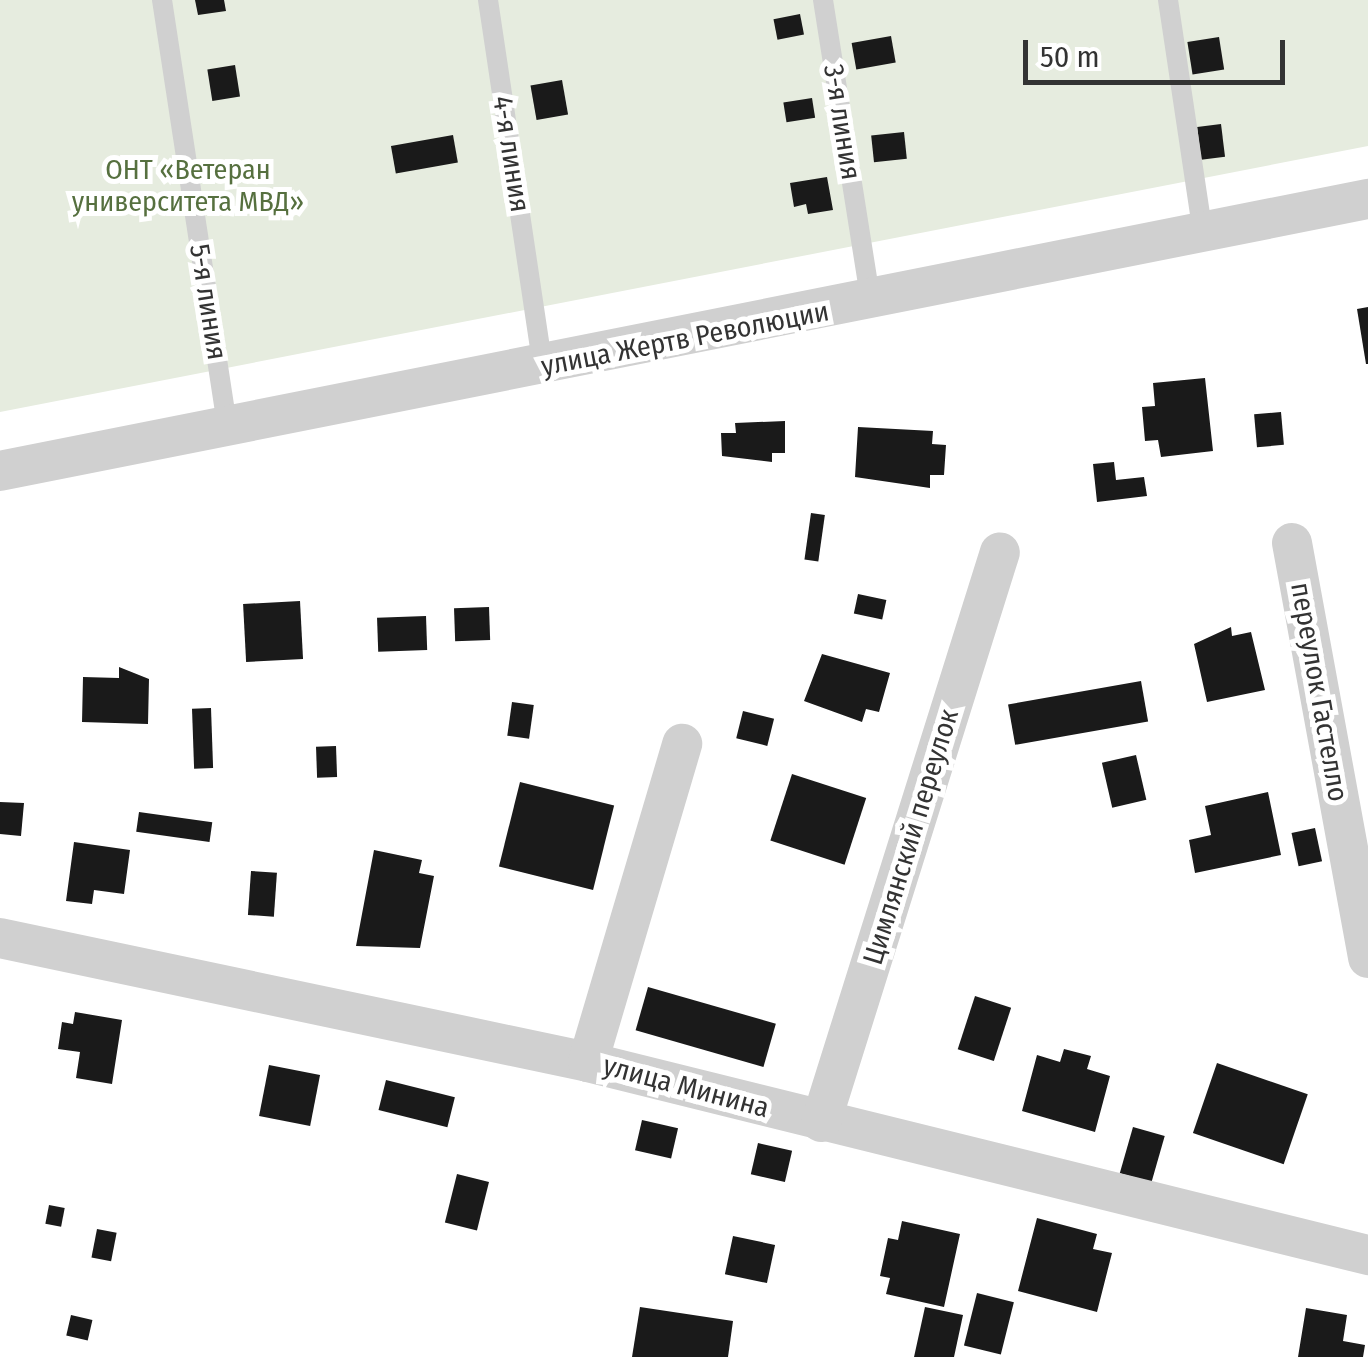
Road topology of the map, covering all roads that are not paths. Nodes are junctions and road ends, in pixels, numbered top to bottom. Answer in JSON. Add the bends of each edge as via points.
{"nodes":[{"id":1,"x":162,"y":0,"type":"edge"},
{"id":2,"x":488,"y":0,"type":"edge"},
{"id":3,"x":822,"y":0,"type":"edge"},
{"id":4,"x":1168,"y":0,"type":"edge"},
{"id":5,"x":1368,"y":199,"type":"edge"},
{"id":6,"x":1203,"y":234,"type":"junction"},
{"id":7,"x":872,"y":304,"type":"junction"},
{"id":8,"x":543,"y":367,"type":"junction"},
{"id":9,"x":227,"y":426,"type":"junction"},
{"id":10,"x":0,"y":471,"type":"edge"},
{"id":11,"x":1292,"y":543,"type":"dead end"},
{"id":12,"x":1000,"y":552,"type":"dead end"},
{"id":13,"x":682,"y":744,"type":"dead end"},
{"id":14,"x":0,"y":938,"type":"edge"},
{"id":15,"x":1368,"y":958,"type":"edge"},
{"id":16,"x":588,"y":1062,"type":"junction"},
{"id":17,"x":819,"y":1133,"type":"junction"},
{"id":18,"x":1368,"y":1255,"type":"edge"}],
"edges":[{"from":1,"to":9,"type":"lane","name":"5-я линия"},
{"from":2,"to":8,"type":"lane","name":"4-я линия"},
{"from":3,"to":7,"type":"lane","name":"3-я линия"},
{"from":4,"to":6,"type":"lane"},
{"from":5,"to":6,"type":"street","name":"улица Жертв Революции"},
{"from":6,"to":7,"type":"street","name":"улица Жертв Революции"},
{"from":7,"to":8,"type":"street","name":"улица Жертв Революции"},
{"from":8,"to":9,"type":"street","name":"улица Жертв Революции"},
{"from":9,"to":10,"type":"street","name":"улица Жертв Революции"},
{"from":11,"to":15,"type":"street","name":"переулок Гастелло"},
{"from":12,"to":17,"type":"street","name":"Цимлянский переулок"},
{"from":13,"to":16,"type":"street"},
{"from":14,"to":16,"type":"street","name":"улица Минина"},
{"from":16,"to":17,"type":"street","name":"улица Минина"},
{"from":17,"to":18,"type":"street","name":"улица Минина"}]}
